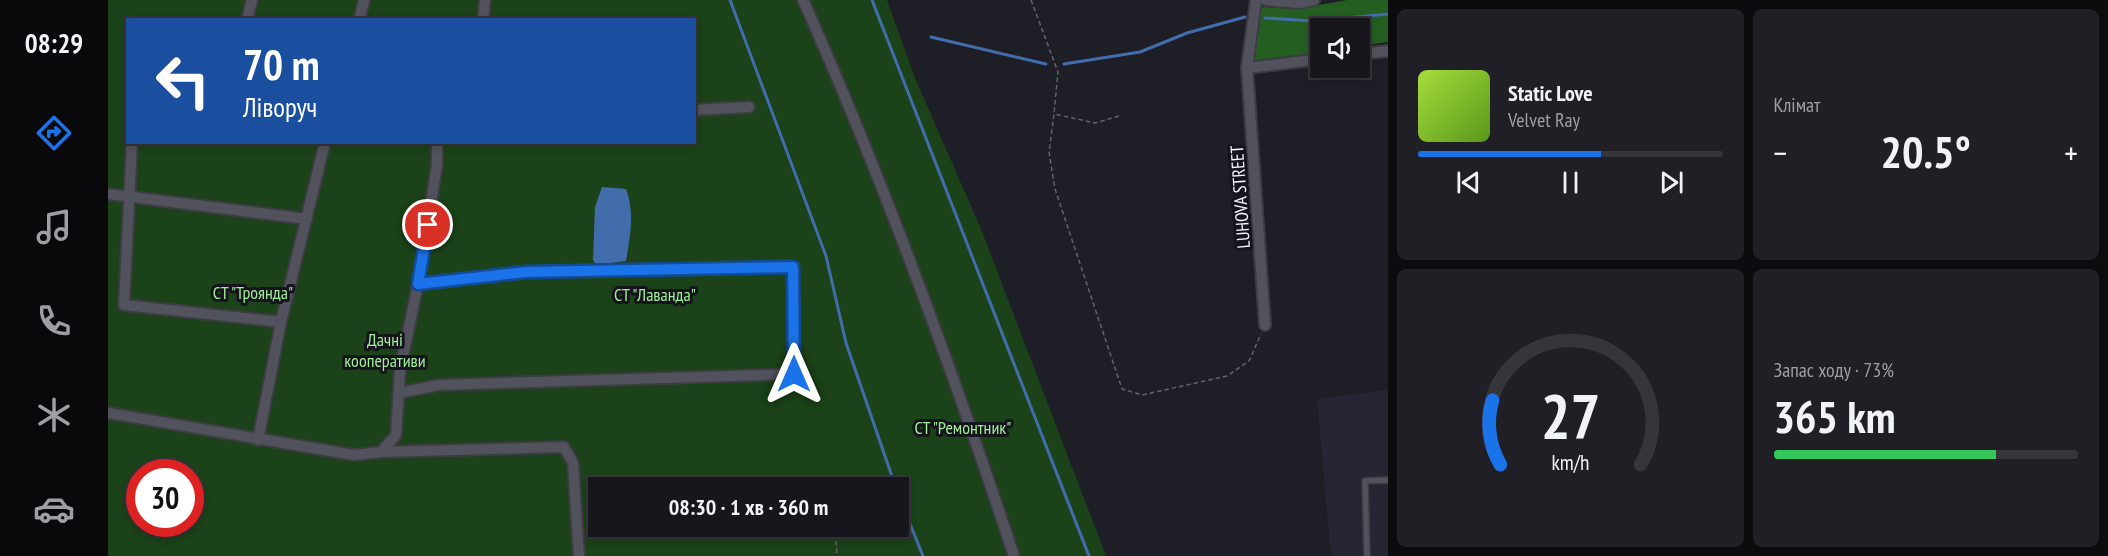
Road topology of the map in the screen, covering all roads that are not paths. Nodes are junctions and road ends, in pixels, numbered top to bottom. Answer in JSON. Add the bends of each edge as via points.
{"nodes":[{"id":1,"x":252,"y":0,"type":"edge"},
{"id":2,"x":485,"y":0,"type":"edge"},
{"id":3,"x":803,"y":0,"type":"edge"},
{"id":4,"x":1256,"y":0,"type":"edge"},
{"id":5,"x":1266,"y":0,"type":"edge"},
{"id":6,"x":1314,"y":0,"type":"edge"},
{"id":7,"x":364,"y":1,"type":"edge"},
{"id":8,"x":248,"y":18,"type":"edge"},
{"id":9,"x":360,"y":18,"type":"edge"},
{"id":10,"x":483,"y":18,"type":"edge"},
{"id":11,"x":1388,"y":51,"type":"edge"},
{"id":12,"x":1370,"y":53,"type":"edge"},
{"id":13,"x":1310,"y":60,"type":"edge"},
{"id":14,"x":1248,"y":68,"type":"junction"},
{"id":15,"x":749,"y":107,"type":"dead end"},
{"id":16,"x":696,"y":110,"type":"edge"},
{"id":17,"x":132,"y":144,"type":"edge"},
{"id":18,"x":325,"y":144,"type":"edge"},
{"id":19,"x":437,"y":144,"type":"edge"},
{"id":20,"x":108,"y":194,"type":"edge"},
{"id":21,"x":129,"y":195,"type":"junction"},
{"id":22,"x":307,"y":219,"type":"junction"},
{"id":23,"x":418,"y":284,"type":"junction"},
{"id":24,"x":281,"y":322,"type":"junction"},
{"id":25,"x":1265,"y":325,"type":"road end"},
{"id":26,"x":399,"y":393,"type":"junction"},
{"id":27,"x":108,"y":413,"type":"edge"},
{"id":28,"x":258,"y":440,"type":"junction"},
{"id":29,"x":381,"y":452,"type":"junction"},
{"id":30,"x":1388,"y":480,"type":"edge"},
{"id":31,"x":579,"y":556,"type":"edge"},
{"id":32,"x":1014,"y":556,"type":"edge"},
{"id":33,"x":1366,"y":556,"type":"edge"}],
"edges":[{"from":1,"to":8,"type":"street"},
{"from":2,"to":10,"type":"street"},
{"from":3,"to":32,"type":"street","via":[[951,367]]},
{"from":4,"to":14,"type":"street","name":"LUHOVA STREET"},
{"from":5,"to":6,"type":"street"},
{"from":7,"to":9,"type":"street"},
{"from":11,"to":12,"type":"street"},
{"from":13,"to":14,"type":"street"},
{"from":14,"to":25,"type":"street","name":"LUHOVA STREET"},
{"from":15,"to":16,"type":"street"},
{"from":17,"to":21,"type":"street"},
{"from":18,"to":22,"type":"street"},
{"from":19,"to":23,"type":"street"},
{"from":20,"to":21,"type":"street"},
{"from":21,"to":22,"type":"street"},
{"from":21,"to":24,"type":"street","via":[[124,305]]},
{"from":22,"to":24,"type":"street"},
{"from":23,"to":26,"type":"street"},
{"from":23,"to":26,"type":"street","via":[[526,272],[793,267],[794,374],[438,385]]},
{"from":24,"to":28,"type":"street"},
{"from":26,"to":29,"type":"street","via":[[396,435]]},
{"from":27,"to":28,"type":"street"},
{"from":28,"to":29,"type":"street","via":[[354,455]]},
{"from":29,"to":31,"type":"street","via":[[564,447],[573,463]]},
{"from":30,"to":33,"type":"lane","via":[[1365,480]]}]}
